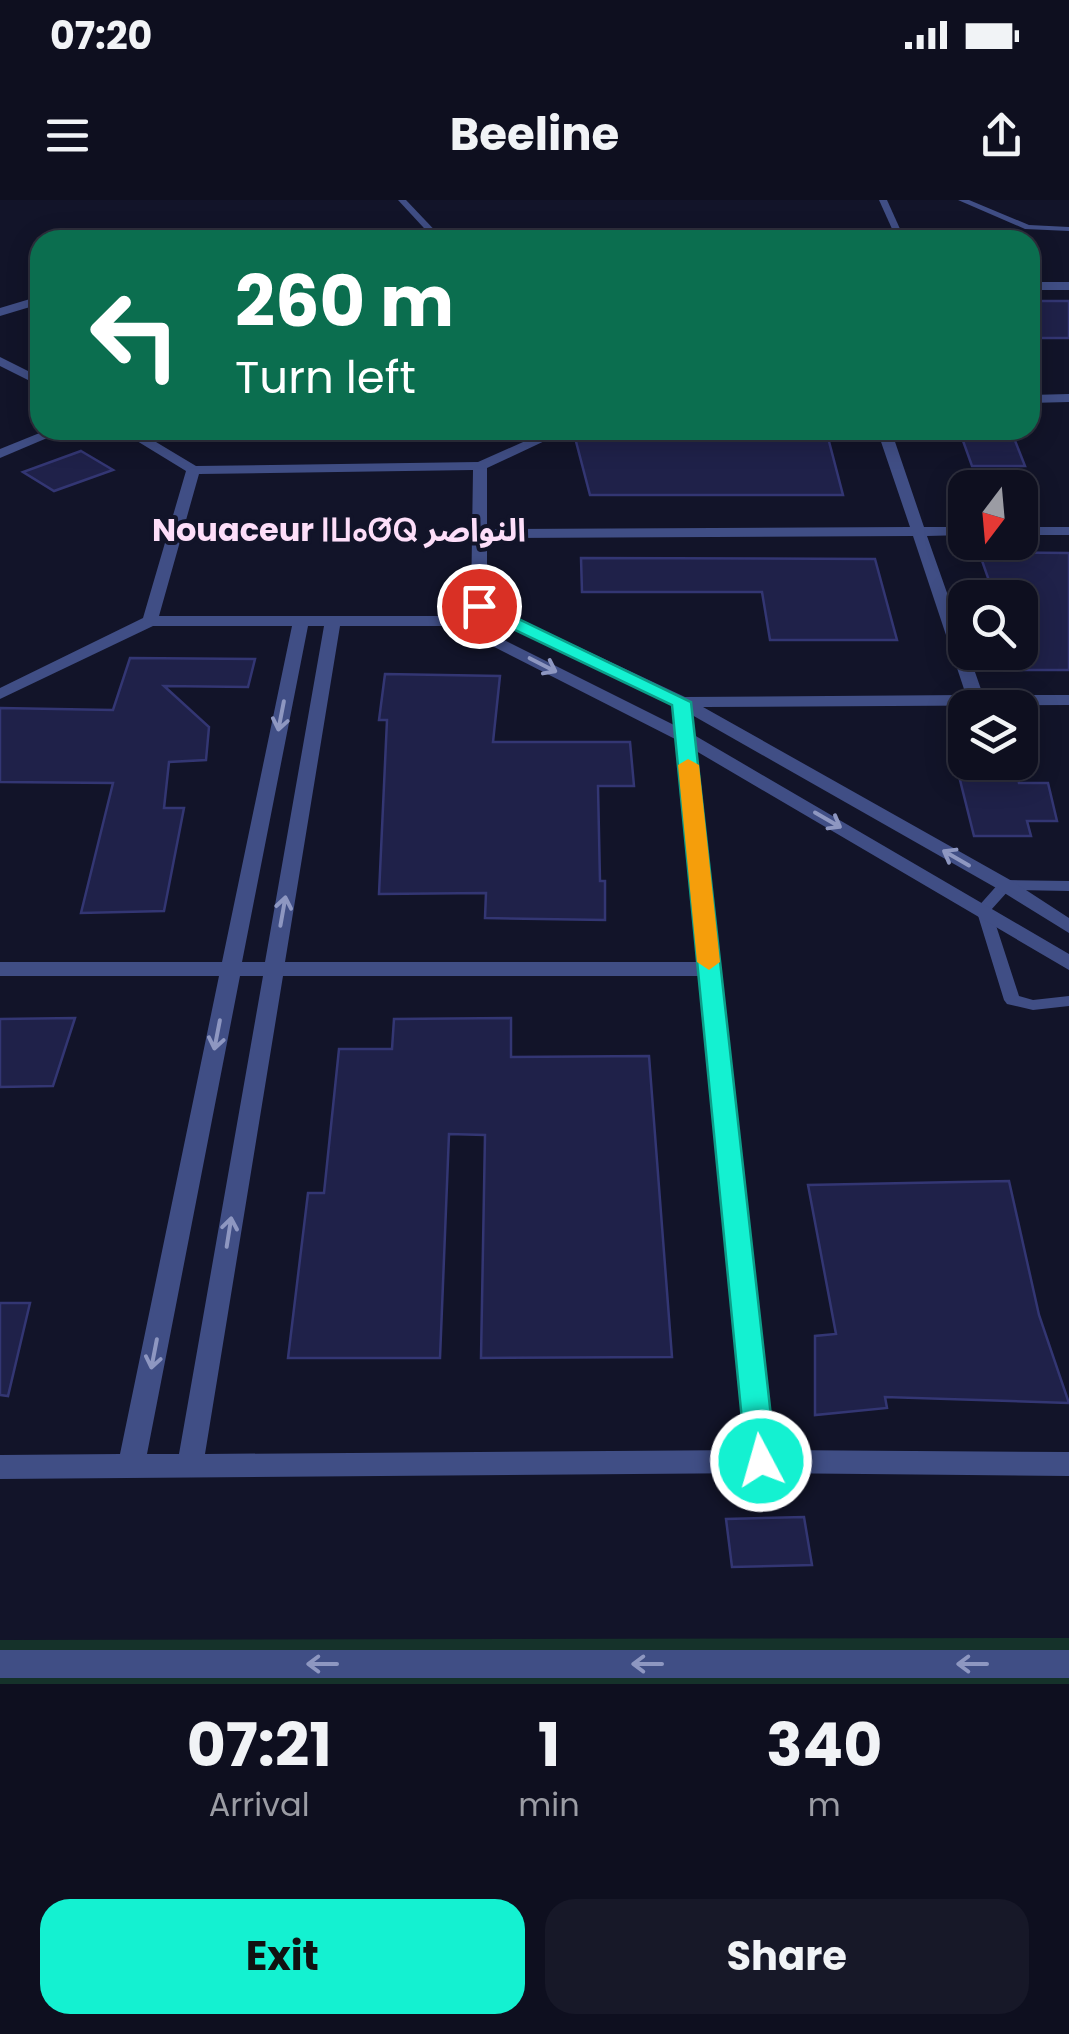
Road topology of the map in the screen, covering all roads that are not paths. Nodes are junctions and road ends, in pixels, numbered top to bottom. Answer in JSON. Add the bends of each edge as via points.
{"nodes":[{"id":1,"x":402,"y":200,"type":"edge"},
{"id":2,"x":883,"y":200,"type":"edge"},
{"id":3,"x":962,"y":200,"type":"edge"},
{"id":4,"x":1069,"y":228,"type":"edge"},
{"id":5,"x":430,"y":230,"type":"edge"},
{"id":6,"x":892,"y":230,"type":"edge"},
{"id":7,"x":1040,"y":286,"type":"edge"},
{"id":8,"x":1069,"y":286,"type":"edge"},
{"id":9,"x":1040,"y":294,"type":"edge"},
{"id":10,"x":1069,"y":294,"type":"edge"},
{"id":11,"x":30,"y":303,"type":"edge"},
{"id":12,"x":0,"y":312,"type":"edge"},
{"id":13,"x":0,"y":360,"type":"edge"},
{"id":14,"x":30,"y":376,"type":"edge"},
{"id":15,"x":1069,"y":398,"type":"edge"},
{"id":16,"x":1040,"y":399,"type":"edge"},
{"id":17,"x":30,"y":434,"type":"edge"},
{"id":18,"x":34,"y":440,"type":"edge"},
{"id":19,"x":142,"y":440,"type":"edge"},
{"id":20,"x":538,"y":440,"type":"edge"},
{"id":21,"x":887,"y":440,"type":"edge"},
{"id":22,"x":0,"y":446,"type":"edge"},
{"id":23,"x":0,"y":454,"type":"edge"},
{"id":24,"x":480,"y":466,"type":"junction"},
{"id":25,"x":192,"y":470,"type":"junction"},
{"id":26,"x":919,"y":531,"type":"junction"},
{"id":27,"x":948,"y":531,"type":"edge"},
{"id":28,"x":1038,"y":531,"type":"edge"},
{"id":29,"x":1069,"y":531,"type":"edge"},
{"id":30,"x":480,"y":534,"type":"junction"},
{"id":31,"x":479,"y":606,"type":"junction"},
{"id":32,"x":150,"y":621,"type":"junction"},
{"id":33,"x":301,"y":621,"type":"junction"},
{"id":34,"x":333,"y":621,"type":"junction"},
{"id":35,"x":456,"y":621,"type":"junction"},
{"id":36,"x":973,"y":690,"type":"edge"},
{"id":37,"x":0,"y":694,"type":"edge"},
{"id":38,"x":948,"y":700,"type":"edge"},
{"id":39,"x":1038,"y":700,"type":"edge"},
{"id":40,"x":1069,"y":700,"type":"edge"},
{"id":41,"x":682,"y":702,"type":"junction"},
{"id":42,"x":686,"y":738,"type":"junction"},
{"id":43,"x":1004,"y":886,"type":"junction"},
{"id":44,"x":1069,"y":886,"type":"edge"},
{"id":45,"x":983,"y":910,"type":"junction"},
{"id":46,"x":1069,"y":927,"type":"edge"},
{"id":47,"x":1069,"y":963,"type":"edge"},
{"id":48,"x":230,"y":968,"type":"junction"},
{"id":49,"x":273,"y":968,"type":"junction"},
{"id":50,"x":0,"y":970,"type":"edge"},
{"id":51,"x":710,"y":970,"type":"junction"},
{"id":52,"x":1069,"y":1000,"type":"edge"},
{"id":53,"x":761,"y":1461,"type":"junction"},
{"id":54,"x":1069,"y":1464,"type":"edge"},
{"id":55,"x":131,"y":1466,"type":"junction"},
{"id":56,"x":190,"y":1466,"type":"junction"},
{"id":57,"x":0,"y":1467,"type":"edge"},
{"id":58,"x":0,"y":1664,"type":"edge"},
{"id":59,"x":1069,"y":1664,"type":"edge"}],
"edges":[{"from":1,"to":5,"type":"lane"},
{"from":2,"to":6,"type":"lane"},
{"from":3,"to":4,"type":"lane","via":[[1028,227]]},
{"from":7,"to":8,"type":"street"},
{"from":9,"to":10,"type":"street"},
{"from":11,"to":12,"type":"street"},
{"from":13,"to":14,"type":"street"},
{"from":15,"to":16,"type":"street"},
{"from":17,"to":22,"type":"street"},
{"from":18,"to":23,"type":"street"},
{"from":19,"to":25,"type":"street"},
{"from":20,"to":24,"type":"street"},
{"from":21,"to":26,"type":"street"},
{"from":24,"to":25,"type":"street"},
{"from":24,"to":30,"type":"street"},
{"from":25,"to":32,"type":"street"},
{"from":26,"to":27,"type":"street"},
{"from":26,"to":30,"type":"street"},
{"from":26,"to":36,"type":"street"},
{"from":28,"to":29,"type":"street"},
{"from":30,"to":31,"type":"street"},
{"from":31,"to":35,"type":"street"},
{"from":31,"to":41,"type":"street"},
{"from":32,"to":33,"type":"street"},
{"from":32,"to":37,"type":"street"},
{"from":33,"to":34,"type":"street"},
{"from":33,"to":48,"type":"street","one_way":true},
{"from":34,"to":35,"type":"street"},
{"from":49,"to":34,"type":"street","one_way":true},
{"from":35,"to":42,"type":"street","one_way":true},
{"from":38,"to":41,"type":"street"},
{"from":39,"to":40,"type":"street"},
{"from":41,"to":42,"type":"street"},
{"from":43,"to":41,"type":"street","one_way":true},
{"from":42,"to":45,"type":"street","one_way":true},
{"from":42,"to":51,"type":"street"},
{"from":43,"to":44,"type":"lane"},
{"from":43,"to":45,"type":"lane"},
{"from":43,"to":46,"type":"street"},
{"from":45,"to":47,"type":"street"},
{"from":45,"to":52,"type":"lane","via":[[1012,1000],[1033,1006]]},
{"from":48,"to":49,"type":"street"},
{"from":48,"to":50,"type":"street"},
{"from":48,"to":55,"type":"street","one_way":true},
{"from":49,"to":51,"type":"street"},
{"from":56,"to":49,"type":"street","one_way":true},
{"from":51,"to":53,"type":"street"},
{"from":53,"to":54,"type":"street"},
{"from":53,"to":56,"type":"street"},
{"from":55,"to":56,"type":"street"},
{"from":55,"to":57,"type":"street"},
{"from":59,"to":58,"type":"street","one_way":true}]}
